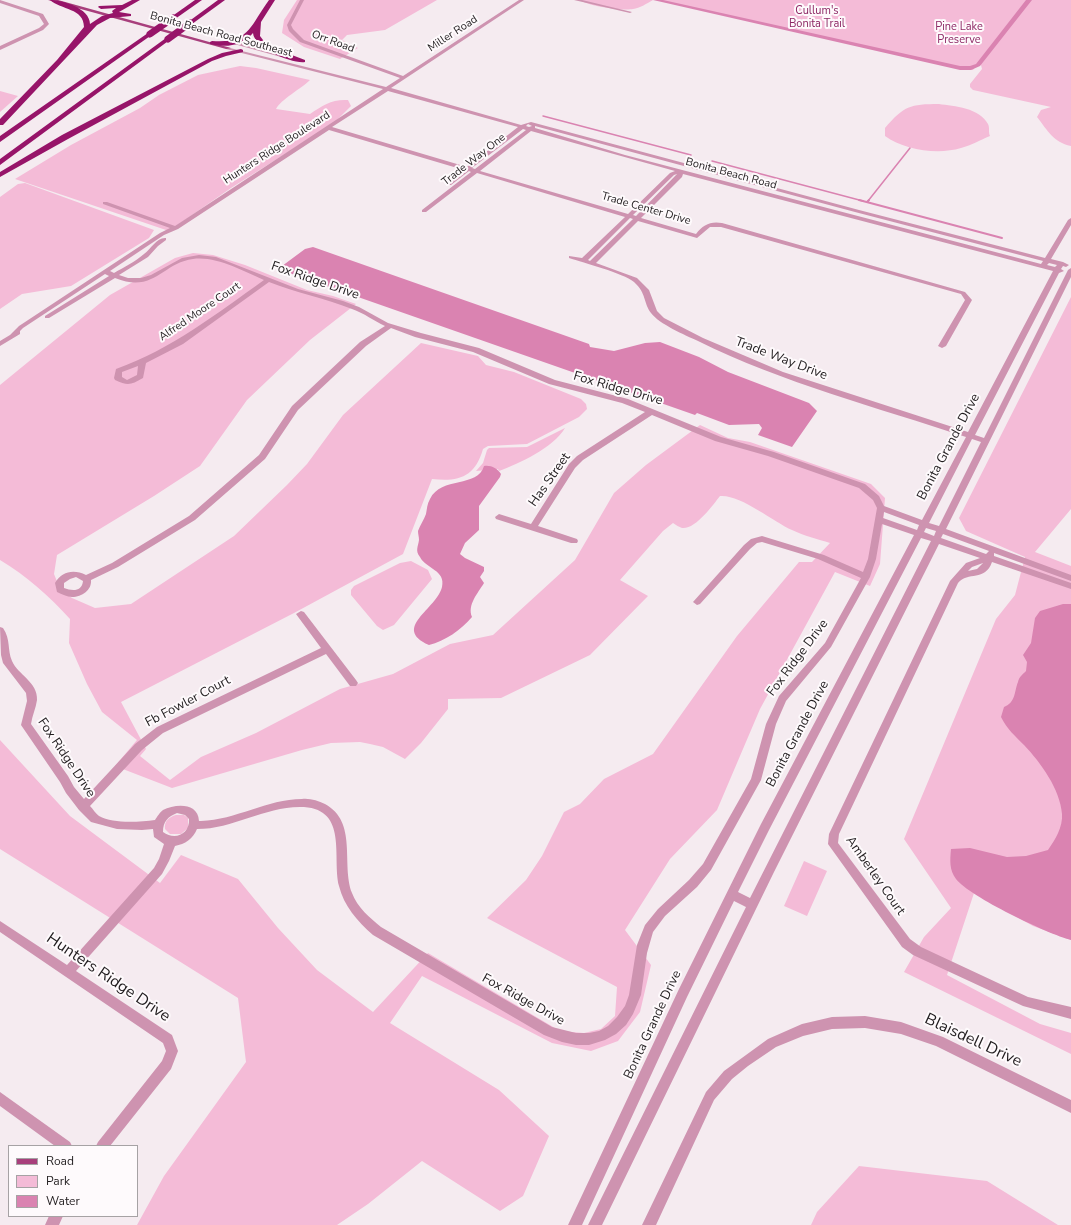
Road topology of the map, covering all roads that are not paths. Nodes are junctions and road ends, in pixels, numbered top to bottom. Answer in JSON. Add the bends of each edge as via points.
{"nodes":[{"id":1,"x":52,"y":0,"type":"edge"},
{"id":2,"x":73,"y":0,"type":"edge"},
{"id":3,"x":199,"y":0,"type":"edge"},
{"id":4,"x":222,"y":0,"type":"edge"},
{"id":5,"x":272,"y":0,"type":"edge"},
{"id":6,"x":302,"y":0,"type":"edge"},
{"id":7,"x":522,"y":0,"type":"edge"},
{"id":8,"x":576,"y":0,"type":"edge"},
{"id":9,"x":0,"y":1,"type":"edge"},
{"id":10,"x":134,"y":1,"type":"edge"},
{"id":11,"x":101,"y":7,"type":"junction"},
{"id":12,"x":630,"y":12,"type":"dead end"},
{"id":13,"x":117,"y":14,"type":"junction"},
{"id":14,"x":108,"y":15,"type":"junction"},
{"id":15,"x":128,"y":15,"type":"joint"},
{"id":16,"x":260,"y":18,"type":"junction"},
{"id":17,"x":82,"y":35,"type":"junction"},
{"id":18,"x":212,"y":43,"type":"joint"},
{"id":19,"x":230,"y":44,"type":"junction"},
{"id":20,"x":0,"y":48,"type":"edge"},
{"id":21,"x":241,"y":51,"type":"junction"},
{"id":22,"x":210,"y":60,"type":"junction"},
{"id":23,"x":303,"y":61,"type":"junction"},
{"id":24,"x":404,"y":78,"type":"junction"},
{"id":25,"x":393,"y":84,"type":"junction"},
{"id":26,"x":387,"y":89,"type":"junction"},
{"id":27,"x":528,"y":122,"type":"junction"},
{"id":28,"x":0,"y":123,"type":"edge"},
{"id":29,"x":536,"y":124,"type":"junction"},
{"id":30,"x":522,"y":127,"type":"junction"},
{"id":31,"x":328,"y":128,"type":"junction"},
{"id":32,"x":530,"y":129,"type":"junction"},
{"id":33,"x":0,"y":140,"type":"edge"},
{"id":34,"x":0,"y":163,"type":"edge"},
{"id":35,"x":688,"y":166,"type":"junction"},
{"id":36,"x":468,"y":168,"type":"junction"},
{"id":37,"x":476,"y":171,"type":"junction"},
{"id":38,"x":681,"y":172,"type":"junction"},
{"id":39,"x":0,"y":175,"type":"edge"},
{"id":40,"x":106,"y":203,"type":"dead end"},
{"id":41,"x":416,"y":209,"type":"dead end"},
{"id":42,"x":424,"y":211,"type":"dead end"},
{"id":43,"x":628,"y":216,"type":"junction"},
{"id":44,"x":637,"y":219,"type":"junction"},
{"id":45,"x":1071,"y":220,"type":"edge"},
{"id":46,"x":175,"y":229,"type":"junction"},
{"id":47,"x":571,"y":257,"type":"dead end"},
{"id":48,"x":583,"y":260,"type":"junction"},
{"id":49,"x":1047,"y":260,"type":"junction"},
{"id":50,"x":592,"y":263,"type":"junction"},
{"id":51,"x":1043,"y":266,"type":"junction"},
{"id":52,"x":1059,"y":267,"type":"junction"},
{"id":53,"x":1071,"y":271,"type":"edge"},
{"id":54,"x":105,"y":272,"type":"junction"},
{"id":55,"x":116,"y":276,"type":"junction"},
{"id":56,"x":269,"y":279,"type":"junction"},
{"id":57,"x":390,"y":326,"type":"junction"},
{"id":58,"x":12,"y":335,"type":"junction"},
{"id":59,"x":0,"y":344,"type":"edge"},
{"id":60,"x":942,"y":346,"type":"dead end"},
{"id":61,"x":143,"y":362,"type":"dead end"},
{"id":62,"x":652,"y":411,"type":"junction"},
{"id":63,"x":970,"y":436,"type":"junction"},
{"id":64,"x":986,"y":441,"type":"junction"},
{"id":65,"x":881,"y":508,"type":"junction"},
{"id":66,"x":499,"y":517,"type":"dead end"},
{"id":67,"x":879,"y":520,"type":"junction"},
{"id":68,"x":924,"y":523,"type":"junction"},
{"id":69,"x":533,"y":527,"type":"junction"},
{"id":70,"x":942,"y":530,"type":"junction"},
{"id":71,"x":919,"y":534,"type":"junction"},
{"id":72,"x":936,"y":540,"type":"junction"},
{"id":73,"x":574,"y":541,"type":"dead end"},
{"id":74,"x":990,"y":554,"type":"junction"},
{"id":75,"x":866,"y":577,"type":"junction"},
{"id":76,"x":86,"y":578,"type":"dead end"},
{"id":77,"x":1071,"y":578,"type":"edge"},
{"id":78,"x":1071,"y":586,"type":"edge"},
{"id":79,"x":697,"y":602,"type":"dead end"},
{"id":80,"x":301,"y":614,"type":"dead end"},
{"id":81,"x":0,"y":630,"type":"edge"},
{"id":82,"x":327,"y":649,"type":"junction"},
{"id":83,"x":353,"y":683,"type":"dead end"},
{"id":84,"x":83,"y":807,"type":"junction"},
{"id":85,"x":158,"y":824,"type":"junction"},
{"id":86,"x":195,"y":825,"type":"junction"},
{"id":87,"x":171,"y":841,"type":"junction"},
{"id":88,"x":732,"y":894,"type":"junction"},
{"id":89,"x":753,"y":905,"type":"junction"},
{"id":90,"x":0,"y":926,"type":"edge"},
{"id":91,"x":69,"y":971,"type":"junction"},
{"id":92,"x":1071,"y":1013,"type":"edge"},
{"id":93,"x":0,"y":1098,"type":"edge"},
{"id":94,"x":1071,"y":1107,"type":"edge"},
{"id":95,"x":65,"y":1145,"type":"edge"},
{"id":96,"x":103,"y":1145,"type":"edge"},
{"id":97,"x":575,"y":1225,"type":"edge"},
{"id":98,"x":595,"y":1225,"type":"edge"},
{"id":99,"x":649,"y":1225,"type":"edge"}],
"edges":[{"from":1,"to":14,"type":"main road"},
{"from":1,"to":17,"type":"highway","via":[[85,16],[87,25]]},
{"from":2,"to":11,"type":"main road","name":"Bonita Beach Road Southeast"},
{"from":3,"to":33,"type":"highway","bridge":true},
{"from":4,"to":34,"type":"highway","bridge":true},
{"from":5,"to":16,"type":"highway"},
{"from":6,"to":24,"type":"street","name":"Orr Road","via":[[289,25],[302,41]]},
{"from":7,"to":24,"type":"street","name":"Miller Road"},
{"from":8,"to":12,"type":"street"},
{"from":9,"to":20,"type":"street","via":[[41,15],[48,24]]},
{"from":10,"to":11,"type":"highway"},
{"from":10,"to":13,"type":"highway"},
{"from":11,"to":13,"type":"main road","name":"Bonita Beach Road Southeast"},
{"from":13,"to":14,"type":"highway"},
{"from":13,"to":15,"type":"highway"},
{"from":13,"to":18,"type":"main road","name":"Bonita Beach Road Southeast"},
{"from":14,"to":17,"type":"highway","via":[[94,23]]},
{"from":15,"to":19,"type":"main road","name":"Bonita Beach Road Southeast"},
{"from":16,"to":19,"type":"highway","via":[[249,35]]},
{"from":16,"to":23,"type":"highway","via":[[255,32],[259,40],[278,53]]},
{"from":17,"to":28,"type":"highway"},
{"from":18,"to":19,"type":"highway"},
{"from":19,"to":21,"type":"street","name":"Bonita Beach Road Southeast"},
{"from":19,"to":22,"type":"highway"},
{"from":19,"to":23,"type":"street","name":"Bonita Beach Road Southeast"},
{"from":21,"to":22,"type":"highway"},
{"from":21,"to":26,"type":"street","name":"Bonita Beach Road Southeast"},
{"from":22,"to":39,"type":"highway","via":[[65,137]]},
{"from":23,"to":25,"type":"street","name":"Bonita Beach Road Southeast"},
{"from":24,"to":25,"type":"street","name":"Miller Road"},
{"from":25,"to":26,"type":"street","name":"Hunters Ridge Boulevard"},
{"from":25,"to":27,"type":"street","name":"Bonita Beach Road"},
{"from":26,"to":30,"type":"street","name":"Bonita Beach Road"},
{"from":26,"to":31,"type":"street","name":"Hunters Ridge Boulevard"},
{"from":27,"to":29,"type":"street","name":"Bonita Beach Road"},
{"from":27,"to":30,"type":"street","name":"Trade Way One"},
{"from":29,"to":32,"type":"street","name":"Trade Way One"},
{"from":29,"to":35,"type":"street","name":"Bonita Beach Road"},
{"from":30,"to":32,"type":"street","name":"Bonita Beach Road"},
{"from":30,"to":36,"type":"street","name":"Trade Way One"},
{"from":31,"to":36,"type":"street","name":"Trade Center Drive"},
{"from":31,"to":46,"type":"street","name":"Hunters Ridge Boulevard"},
{"from":32,"to":37,"type":"street","name":"Trade Way One"},
{"from":32,"to":38,"type":"street","name":"Bonita Beach Road"},
{"from":35,"to":38,"type":"street"},
{"from":35,"to":49,"type":"street","name":"Bonita Beach Road"},
{"from":36,"to":37,"type":"street","name":"Trade Center Drive"},
{"from":36,"to":41,"type":"street","name":"Trade Way One"},
{"from":37,"to":42,"type":"street","name":"Trade Way One"},
{"from":37,"to":43,"type":"street","name":"Trade Center Drive"},
{"from":38,"to":43,"type":"street","via":[[672,174]]},
{"from":38,"to":44,"type":"street","via":[[680,176]]},
{"from":38,"to":51,"type":"street","name":"Bonita Beach Road"},
{"from":40,"to":46,"type":"street"},
{"from":43,"to":44,"type":"street","name":"Trade Center Drive"},
{"from":43,"to":48,"type":"street"},
{"from":44,"to":50,"type":"street"},
{"from":44,"to":60,"type":"street","name":"Trade Center Drive","via":[[697,236],[707,226],[722,225],[963,293],[969,300]]},
{"from":45,"to":49,"type":"street"},
{"from":46,"to":54,"type":"street","name":"Hunters Ridge Boulevard","via":[[162,234]]},
{"from":46,"to":55,"type":"street","name":"Hunters Ridge Boulevard","via":[[146,256]]},
{"from":47,"to":48,"type":"street","name":"Trade Way Drive"},
{"from":48,"to":50,"type":"street","name":"Trade Way Drive"},
{"from":49,"to":51,"type":"street"},
{"from":49,"to":52,"type":"street","name":"Bonita Beach Road"},
{"from":50,"to":63,"type":"street","name":"Trade Way Drive","via":[[635,279],[646,290],[654,312],[662,319],[734,355],[830,391]]},
{"from":51,"to":52,"type":"street","name":"Bonita Beach Road"},
{"from":52,"to":53,"type":"street","name":"Bonita Beach Road"},
{"from":52,"to":63,"type":"street","name":"Bonita Grande Drive"},
{"from":53,"to":64,"type":"street"},
{"from":54,"to":55,"type":"street","name":"Fox Ridge Drive"},
{"from":54,"to":58,"type":"street","name":"Hunters Ridge Boulevard"},
{"from":55,"to":56,"type":"street","name":"Fox Ridge Drive","via":[[129,280],[145,279],[184,260],[203,256]]},
{"from":55,"to":58,"type":"street","name":"Hunters Ridge Boulevard","via":[[32,326]]},
{"from":56,"to":57,"type":"street","name":"Fox Ridge Drive","via":[[304,293],[341,302]]},
{"from":56,"to":61,"type":"street","name":"Alfred Moore Court","via":[[180,342]]},
{"from":57,"to":62,"type":"street","name":"Fox Ridge Drive","via":[[476,350],[552,382]]},
{"from":57,"to":76,"type":"street","via":[[363,344],[295,408],[262,457],[192,518],[115,565]]},
{"from":58,"to":59,"type":"street","name":"Hunters Ridge Boulevard"},
{"from":62,"to":65,"type":"street","name":"Fox Ridge Drive","via":[[718,439],[771,454],[862,486],[876,498]]},
{"from":62,"to":69,"type":"street","name":"Has Street","via":[[580,458],[572,466]]},
{"from":63,"to":64,"type":"street","name":"Trade Way Drive"},
{"from":63,"to":68,"type":"street","name":"Bonita Grande Drive"},
{"from":64,"to":70,"type":"street"},
{"from":65,"to":67,"type":"street","name":"Fox Ridge Drive"},
{"from":65,"to":68,"type":"street"},
{"from":66,"to":69,"type":"street","name":"Has Street"},
{"from":67,"to":71,"type":"street"},
{"from":67,"to":75,"type":"street","name":"Fox Ridge Drive"},
{"from":68,"to":70,"type":"street"},
{"from":68,"to":71,"type":"street","name":"Bonita Grande Drive"},
{"from":69,"to":73,"type":"street","name":"Has Street"},
{"from":70,"to":72,"type":"street"},
{"from":70,"to":74,"type":"street"},
{"from":71,"to":72,"type":"street"},
{"from":71,"to":88,"type":"street","name":"Bonita Grande Drive"},
{"from":72,"to":74,"type":"street"},
{"from":72,"to":89,"type":"street"},
{"from":74,"to":77,"type":"street"},
{"from":74,"to":78,"type":"street"},
{"from":74,"to":92,"type":"street","name":"Amberley Court","via":[[986,566],[980,572],[961,576],[954,581],[834,834],[833,844],[906,943],[917,951],[1027,1002]]},
{"from":75,"to":79,"type":"street","via":[[821,557],[762,539],[747,547]]},
{"from":75,"to":86,"type":"street","name":"Fox Ridge Drive","via":[[828,645],[782,699],[771,724],[756,780],[707,867],[699,878],[662,911],[648,930],[635,995],[630,1007],[614,1029],[602,1036],[573,1040],[548,1031],[367,924],[353,907],[344,886],[339,827],[328,810],[319,805],[283,805],[220,823]]},
{"from":80,"to":82,"type":"street"},
{"from":81,"to":84,"type":"street","name":"Fox Ridge Drive","via":[[5,641],[8,663],[30,691],[32,699],[26,716],[26,725]]},
{"from":82,"to":83,"type":"street"},
{"from":82,"to":84,"type":"street","name":"Fb Fowler Court","via":[[160,730],[142,743]]},
{"from":84,"to":85,"type":"street","name":"Fox Ridge Drive","via":[[95,819],[105,823],[142,826]]},
{"from":85,"to":86,"type":"street","via":[[165,814],[184,810],[193,815]]},
{"from":85,"to":87,"type":"street","via":[[158,834]]},
{"from":86,"to":87,"type":"street","via":[[184,838]]},
{"from":87,"to":91,"type":"street","via":[[158,871]]},
{"from":88,"to":89,"type":"street"},
{"from":88,"to":97,"type":"street","name":"Bonita Grande Drive"},
{"from":89,"to":98,"type":"street"},
{"from":90,"to":91,"type":"street","name":"Hunters Ridge Drive"},
{"from":91,"to":96,"type":"street","name":"Hunters Ridge Drive","via":[[159,1031],[168,1038],[172,1051],[167,1065],[158,1078]]},
{"from":93,"to":95,"type":"street"},
{"from":94,"to":99,"type":"street","name":"Blaisdell Drive","via":[[939,1041],[901,1028],[864,1022],[832,1023],[802,1030],[772,1043],[744,1062],[728,1075],[710,1096]]}]}
